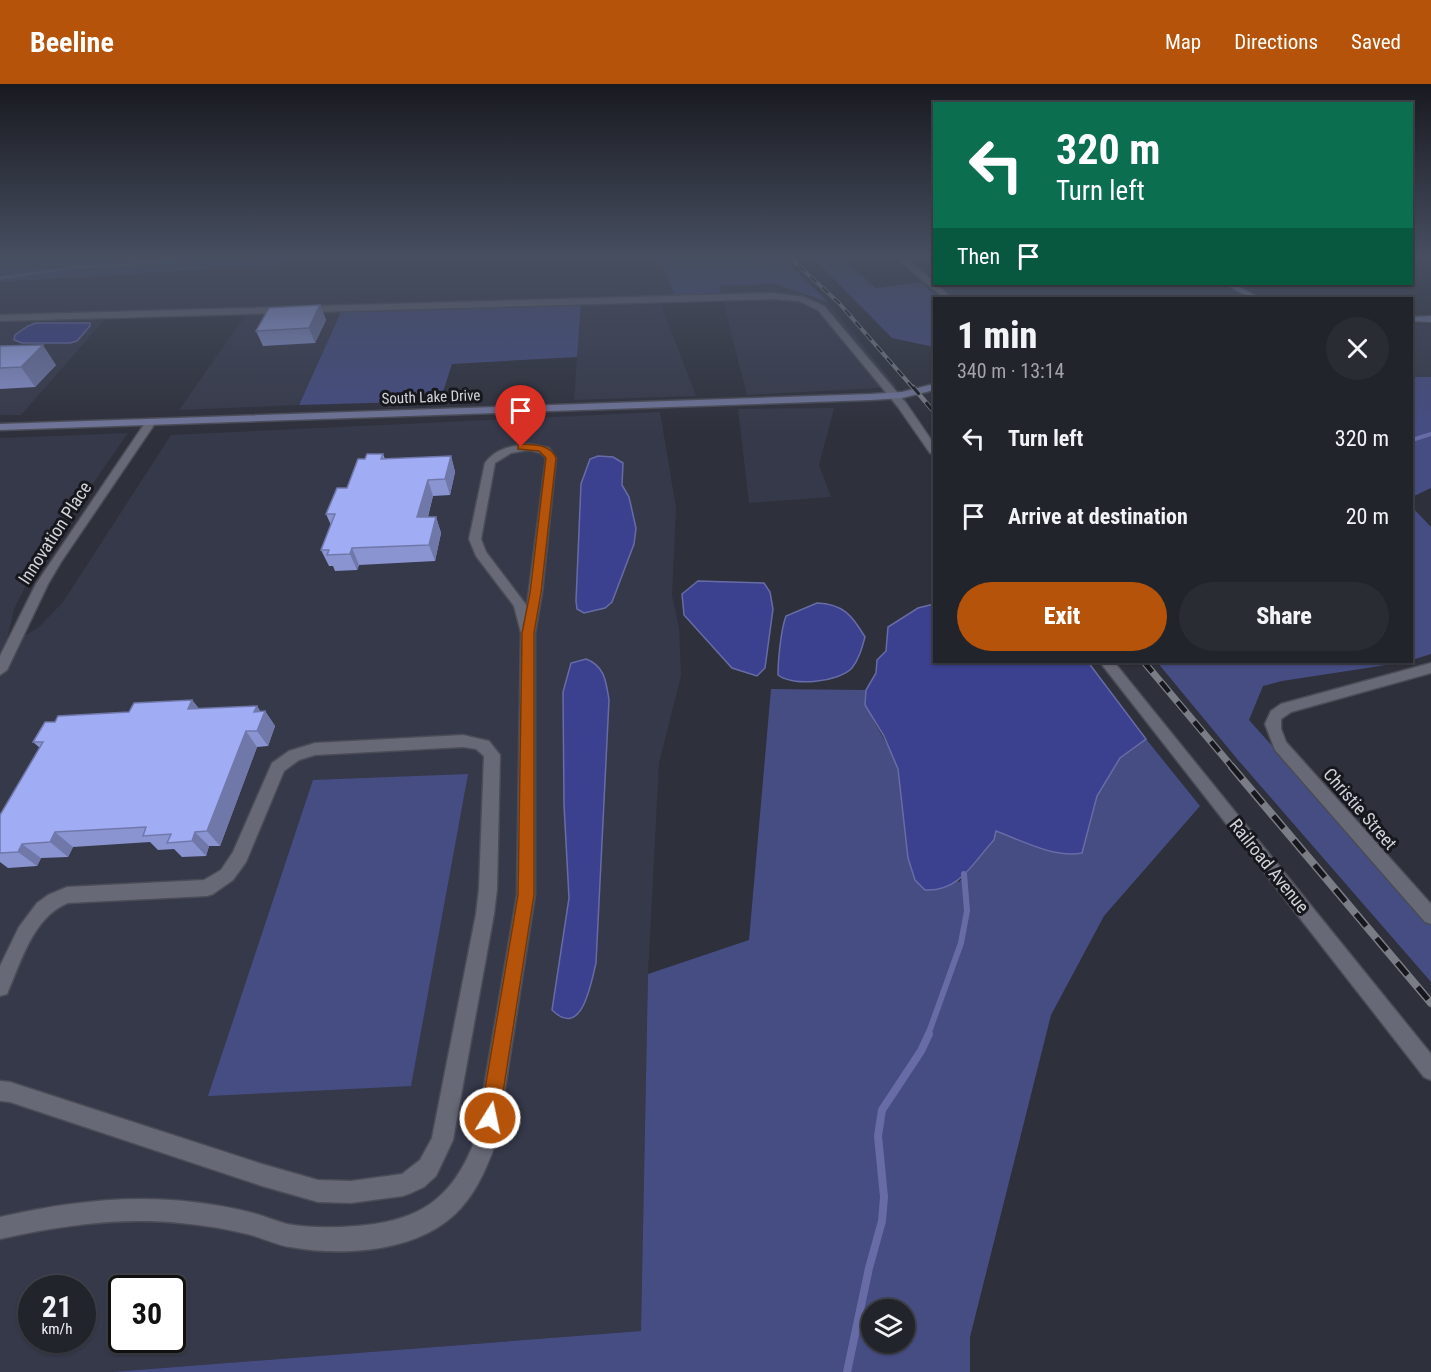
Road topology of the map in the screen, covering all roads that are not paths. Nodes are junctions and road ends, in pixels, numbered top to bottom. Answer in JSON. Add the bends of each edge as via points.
{"nodes":[{"id":1,"x":102,"y":315,"type":"edge"},
{"id":2,"x":826,"y":315,"type":"edge"},
{"id":3,"x":0,"y":318,"type":"edge"},
{"id":4,"x":1413,"y":319,"type":"edge"},
{"id":5,"x":1431,"y":319,"type":"edge"},
{"id":6,"x":933,"y":387,"type":"edge"},
{"id":7,"x":894,"y":396,"type":"junction"},
{"id":8,"x":151,"y":422,"type":"junction"},
{"id":9,"x":0,"y":427,"type":"edge"},
{"id":10,"x":933,"y":450,"type":"edge"},
{"id":11,"x":528,"y":633,"type":"junction"},
{"id":12,"x":1108,"y":663,"type":"edge"},
{"id":13,"x":1431,"y":668,"type":"edge"},
{"id":14,"x":0,"y":670,"type":"edge"},
{"id":15,"x":1431,"y":916,"type":"edge"},
{"id":16,"x":0,"y":987,"type":"edge"},
{"id":17,"x":1431,"y":1070,"type":"edge"},
{"id":18,"x":0,"y":1091,"type":"edge"},
{"id":19,"x":0,"y":1228,"type":"edge"}],
"edges":[{"from":1,"to":3,"type":"street"},
{"from":2,"to":7,"type":"street"},
{"from":4,"to":5,"type":"main road"},
{"from":6,"to":7,"type":"main road","name":"South Lake Drive"},
{"from":7,"to":8,"type":"main road","name":"South Lake Drive"},
{"from":7,"to":10,"type":"street"},
{"from":8,"to":9,"type":"main road","name":"South Lake Drive"},
{"from":8,"to":14,"type":"street","name":"Innovation Place","via":[[56,561]]},
{"from":11,"to":11,"type":"street","via":[[551,458],[541,448],[521,447],[502,452],[490,463],[475,539],[480,554],[520,605]]},
{"from":11,"to":19,"type":"street","via":[[524,918],[486,1140],[476,1166],[455,1198],[423,1223],[403,1233],[381,1237],[311,1239],[220,1216],[142,1209],[43,1218]]},
{"from":12,"to":17,"type":"street","name":"Railroad Avenue"},
{"from":13,"to":15,"type":"street","name":"Christie Street","via":[[1286,708],[1272,721],[1280,746]]},
{"from":16,"to":18,"type":"street","via":[[33,921],[52,901],[67,895],[207,888],[227,875],[240,856],[278,767],[294,755],[315,748],[463,741],[490,750],[486,908],[442,1140],[428,1168],[416,1179],[389,1189],[318,1191]]}]}
